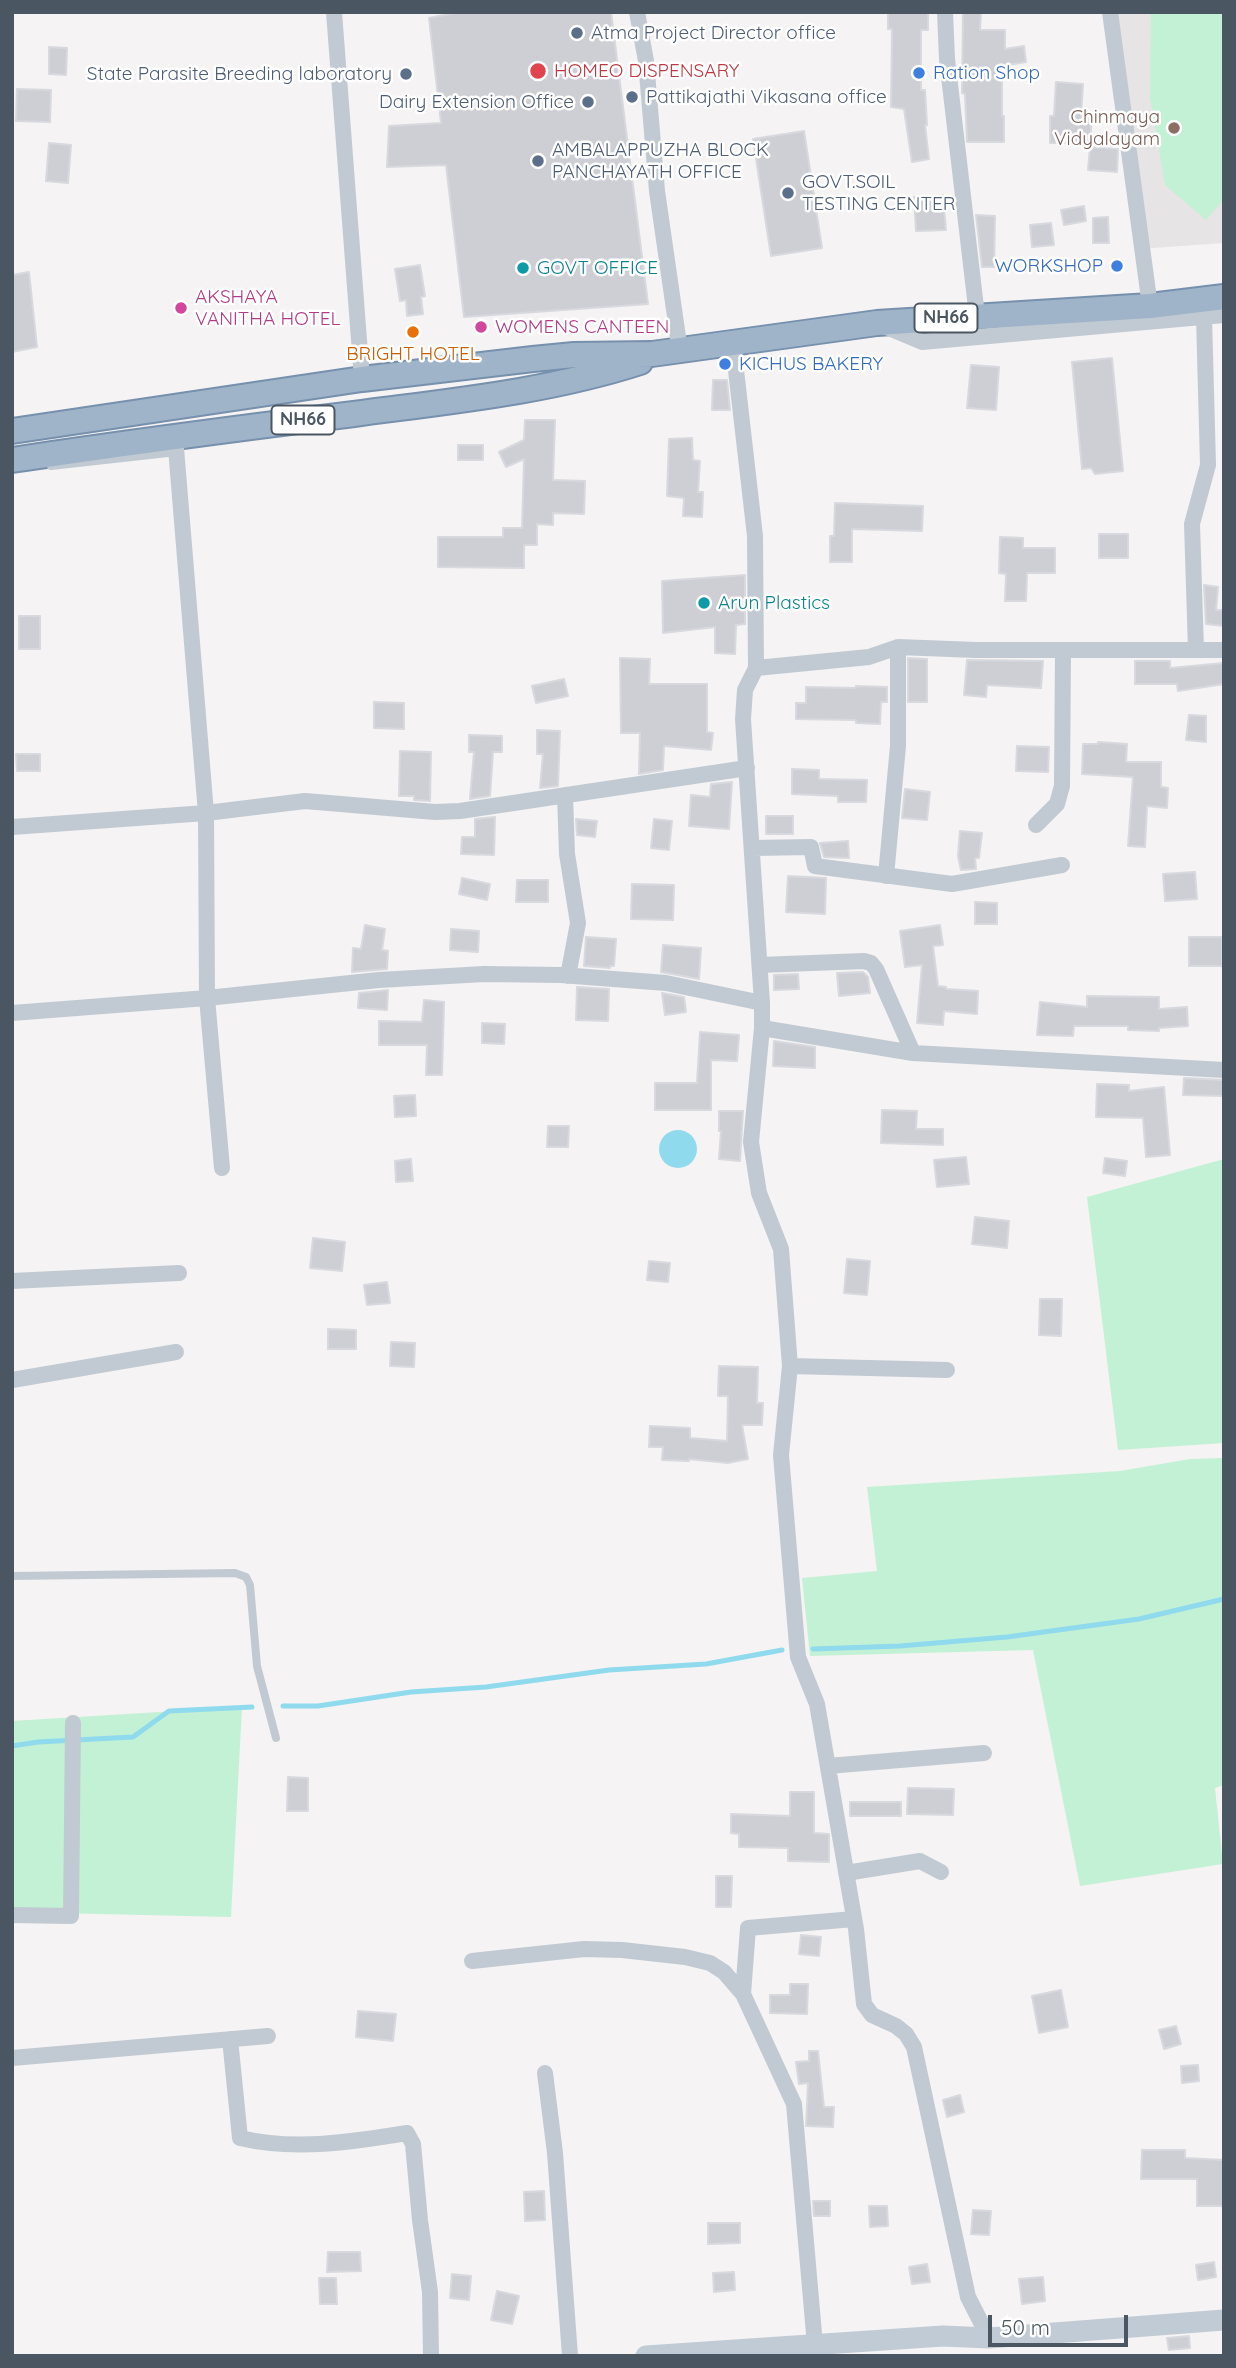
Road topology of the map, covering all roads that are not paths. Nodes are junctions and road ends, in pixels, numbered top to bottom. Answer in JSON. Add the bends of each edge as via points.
{"nodes":[{"id":1,"x":334,"y":12,"type":"edge"},
{"id":2,"x":637,"y":12,"type":"edge"},
{"id":3,"x":944,"y":12,"type":"edge"},
{"id":4,"x":1110,"y":12,"type":"edge"},
{"id":5,"x":1224,"y":297,"type":"edge"},
{"id":6,"x":1150,"y":306,"type":"junction"},
{"id":7,"x":1224,"y":315,"type":"edge"},
{"id":8,"x":977,"y":316,"type":"junction"},
{"id":9,"x":1204,"y":317,"type":"junction"},
{"id":10,"x":877,"y":323,"type":"junction"},
{"id":11,"x":733,"y":344,"type":"junction"},
{"id":12,"x":675,"y":352,"type":"junction"},
{"id":13,"x":362,"y":379,"type":"junction"},
{"id":14,"x":12,"y":431,"type":"edge"},
{"id":15,"x":176,"y":444,"type":"junction"},
{"id":16,"x":12,"y":460,"type":"edge"},
{"id":17,"x":40,"y":468,"type":"dead end"},
{"id":18,"x":898,"y":647,"type":"junction"},
{"id":19,"x":1196,"y":650,"type":"junction"},
{"id":20,"x":1224,"y":650,"type":"edge"},
{"id":21,"x":1063,"y":651,"type":"junction"},
{"id":22,"x":756,"y":667,"type":"junction"},
{"id":23,"x":747,"y":768,"type":"junction"},
{"id":24,"x":565,"y":796,"type":"junction"},
{"id":25,"x":206,"y":813,"type":"junction"},
{"id":26,"x":1036,"y":825,"type":"dead end"},
{"id":27,"x":12,"y":827,"type":"edge"},
{"id":28,"x":752,"y":848,"type":"junction"},
{"id":29,"x":1062,"y":865,"type":"dead end"},
{"id":30,"x":886,"y":876,"type":"junction"},
{"id":31,"x":760,"y":965,"type":"junction"},
{"id":32,"x":568,"y":976,"type":"junction"},
{"id":33,"x":207,"y":999,"type":"junction"},
{"id":34,"x":762,"y":1003,"type":"junction"},
{"id":35,"x":12,"y":1013,"type":"edge"},
{"id":36,"x":762,"y":1028,"type":"junction"},
{"id":37,"x":913,"y":1053,"type":"junction"},
{"id":38,"x":1224,"y":1070,"type":"edge"},
{"id":39,"x":222,"y":1168,"type":"dead end"},
{"id":40,"x":179,"y":1273,"type":"dead end"},
{"id":41,"x":12,"y":1281,"type":"edge"},
{"id":42,"x":176,"y":1352,"type":"dead end"},
{"id":43,"x":790,"y":1366,"type":"junction"},
{"id":44,"x":947,"y":1370,"type":"dead end"},
{"id":45,"x":12,"y":1380,"type":"edge"},
{"id":46,"x":12,"y":1576,"type":"edge"},
{"id":47,"x":73,"y":1734,"type":"dead end"},
{"id":48,"x":276,"y":1738,"type":"dead end"},
{"id":49,"x":984,"y":1753,"type":"dead end"},
{"id":50,"x":828,"y":1766,"type":"junction"},
{"id":51,"x":941,"y":1872,"type":"dead end"},
{"id":52,"x":846,"y":1873,"type":"junction"},
{"id":53,"x":12,"y":1915,"type":"edge"},
{"id":54,"x":854,"y":1919,"type":"junction"},
{"id":55,"x":472,"y":1961,"type":"dead end"},
{"id":56,"x":743,"y":1994,"type":"junction"},
{"id":57,"x":268,"y":2036,"type":"dead end"},
{"id":58,"x":230,"y":2039,"type":"junction"},
{"id":59,"x":12,"y":2058,"type":"edge"},
{"id":60,"x":545,"y":2073,"type":"dead end"},
{"id":61,"x":1224,"y":2320,"type":"edge"},
{"id":62,"x":989,"y":2338,"type":"junction"},
{"id":63,"x":815,"y":2344,"type":"junction"},
{"id":64,"x":430,"y":2356,"type":"edge"},
{"id":65,"x":570,"y":2356,"type":"edge"},
{"id":66,"x":646,"y":2356,"type":"edge"}],
"edges":[{"from":1,"to":13,"type":"street"},
{"from":2,"to":12,"type":"street","via":[[646,61]]},
{"from":3,"to":8,"type":"street"},
{"from":4,"to":6,"type":"street"},
{"from":5,"to":6,"type":"highway","number":"NH66"},
{"from":6,"to":8,"type":"highway","number":"NH66"},
{"from":7,"to":9,"type":"street"},
{"from":8,"to":10,"type":"highway","number":"NH66"},
{"from":9,"to":10,"type":"street","via":[[922,342]]},
{"from":9,"to":19,"type":"street","via":[[1208,466],[1192,524]]},
{"from":10,"to":11,"type":"highway","number":"NH66"},
{"from":11,"to":12,"type":"highway","number":"NH66"},
{"from":11,"to":22,"type":"street","via":[[755,536]]},
{"from":12,"to":13,"type":"highway","number":"NH66","via":[[533,359]]},
{"from":12,"to":15,"type":"highway","number":"NH66","via":[[525,392]]},
{"from":13,"to":14,"type":"highway","number":"NH66"},
{"from":15,"to":16,"type":"highway","number":"NH66"},
{"from":15,"to":17,"type":"lane"},
{"from":15,"to":25,"type":"street"},
{"from":18,"to":21,"type":"street"},
{"from":18,"to":22,"type":"street","via":[[869,657]]},
{"from":18,"to":30,"type":"street","via":[[898,746]]},
{"from":19,"to":20,"type":"street"},
{"from":19,"to":21,"type":"street"},
{"from":21,"to":26,"type":"street","via":[[1062,786],[1057,804]]},
{"from":22,"to":23,"type":"street","via":[[745,690]]},
{"from":23,"to":24,"type":"street"},
{"from":23,"to":28,"type":"street"},
{"from":24,"to":25,"type":"street","via":[[460,811],[305,801]]},
{"from":24,"to":32,"type":"street","via":[[567,855],[578,923]]},
{"from":25,"to":27,"type":"street"},
{"from":25,"to":33,"type":"street"},
{"from":28,"to":30,"type":"street","via":[[811,848],[815,866]]},
{"from":28,"to":31,"type":"street"},
{"from":29,"to":30,"type":"street","via":[[952,884]]},
{"from":31,"to":34,"type":"street"},
{"from":31,"to":37,"type":"street","via":[[871,963]]},
{"from":32,"to":33,"type":"street","via":[[484,974],[379,980]]},
{"from":32,"to":34,"type":"street","via":[[666,983]]},
{"from":33,"to":35,"type":"street"},
{"from":33,"to":39,"type":"street"},
{"from":34,"to":36,"type":"street"},
{"from":36,"to":37,"type":"street"},
{"from":36,"to":43,"type":"street","via":[[751,1142],[759,1194],[781,1249]]},
{"from":37,"to":38,"type":"street"},
{"from":40,"to":41,"type":"street"},
{"from":42,"to":45,"type":"street"},
{"from":43,"to":44,"type":"street"},
{"from":43,"to":50,"type":"street","via":[[781,1454],[789,1565],[798,1657],[817,1704]]},
{"from":46,"to":48,"type":"lane","via":[[235,1573],[246,1577],[257,1666]]},
{"from":47,"to":53,"type":"street","via":[[71,1916]]},
{"from":49,"to":50,"type":"street"},
{"from":50,"to":52,"type":"street"},
{"from":51,"to":52,"type":"street","via":[[920,1861]]},
{"from":52,"to":54,"type":"street"},
{"from":54,"to":56,"type":"street","via":[[748,1928]]},
{"from":54,"to":62,"type":"street","via":[[864,2004],[872,2015],[906,2034],[914,2047],[968,2297]]},
{"from":55,"to":56,"type":"street","via":[[584,1949],[685,1957],[710,1963]]},
{"from":56,"to":63,"type":"street","via":[[794,2104]]},
{"from":57,"to":58,"type":"street"},
{"from":58,"to":59,"type":"street"},
{"from":58,"to":64,"type":"street","via":[[240,2138],[260,2143],[339,2144],[407,2133],[413,2144],[430,2292]]},
{"from":60,"to":65,"type":"street"},
{"from":61,"to":62,"type":"main road"},
{"from":62,"to":63,"type":"main road","via":[[943,2336]]},
{"from":63,"to":66,"type":"main road"}]}
